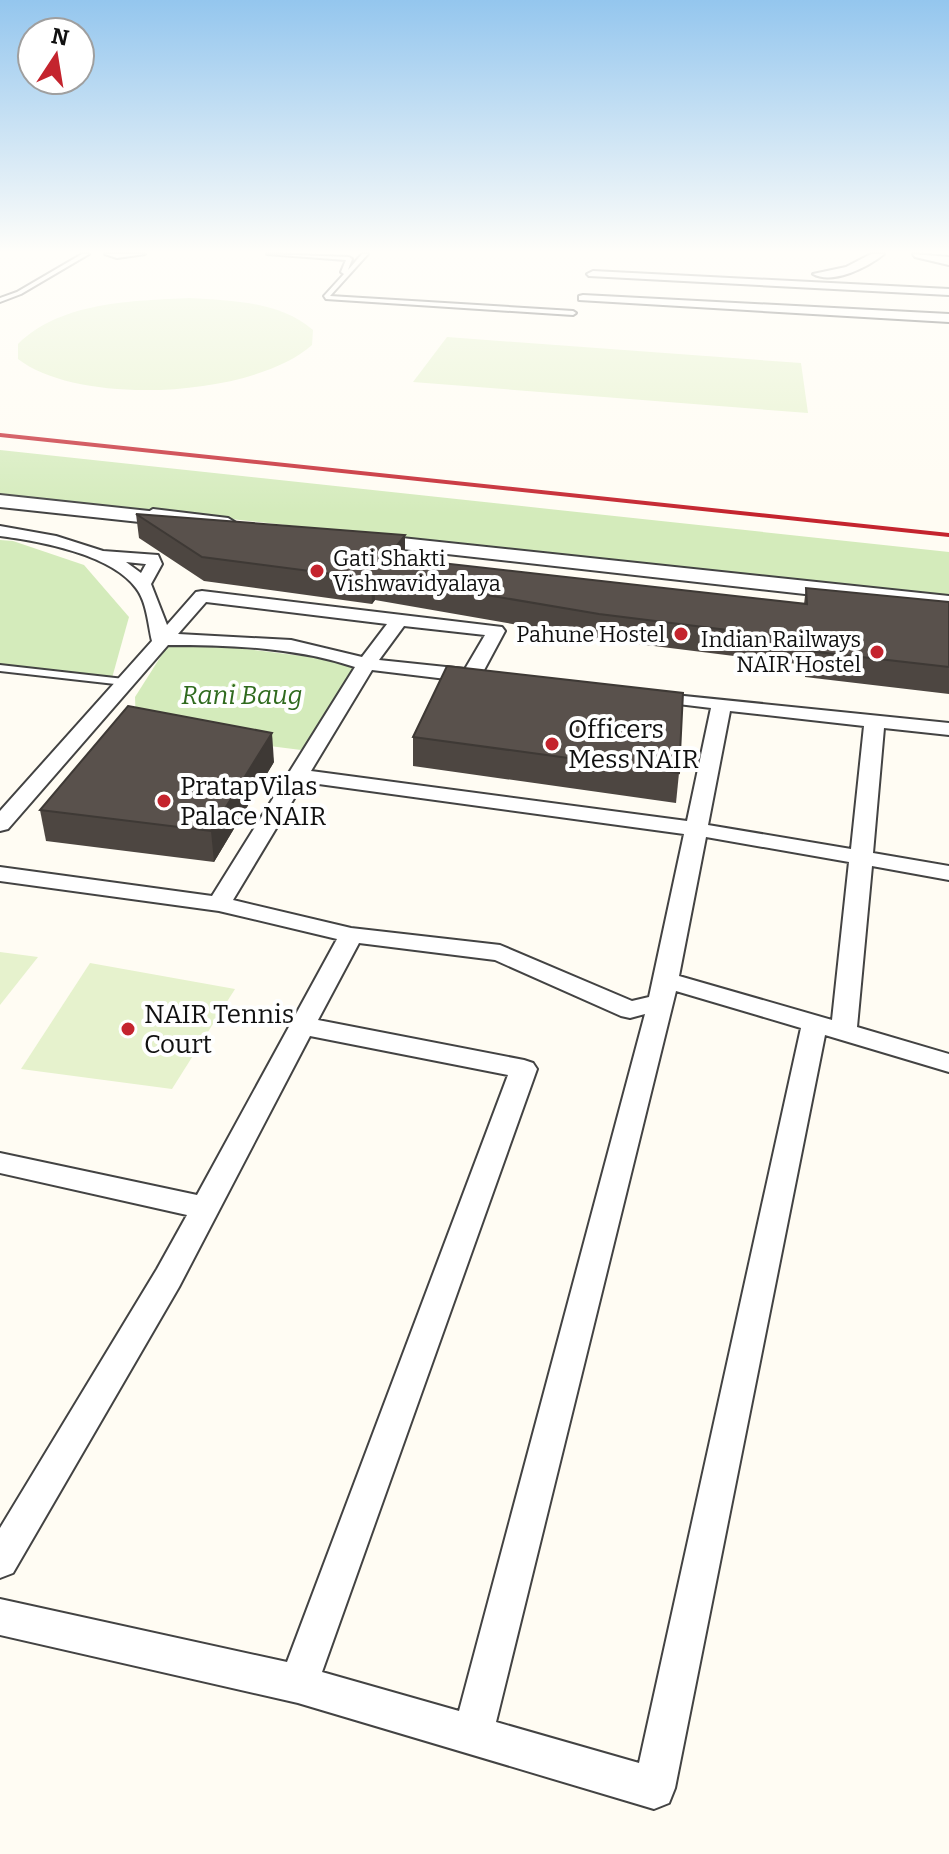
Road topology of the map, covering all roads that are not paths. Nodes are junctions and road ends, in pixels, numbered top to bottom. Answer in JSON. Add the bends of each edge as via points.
{"nodes":[{"id":1,"x":0,"y":499,"type":"edge"},
{"id":2,"x":246,"y":526,"type":"edge"},
{"id":3,"x":0,"y":531,"type":"edge"},
{"id":4,"x":345,"y":538,"type":"edge"},
{"id":5,"x":99,"y":555,"type":"junction"},
{"id":6,"x":143,"y":584,"type":"junction"},
{"id":7,"x":949,"y":603,"type":"edge"},
{"id":8,"x":399,"y":620,"type":"junction"},
{"id":9,"x":161,"y":640,"type":"junction"},
{"id":10,"x":366,"y":664,"type":"junction"},
{"id":11,"x":0,"y":668,"type":"edge"},
{"id":12,"x":471,"y":676,"type":"junction"},
{"id":13,"x":503,"y":679,"type":"edge"},
{"id":14,"x":124,"y":682,"type":"junction"},
{"id":15,"x":628,"y":693,"type":"edge"},
{"id":16,"x":722,"y":704,"type":"junction"},
{"id":17,"x":875,"y":720,"type":"junction"},
{"id":18,"x":949,"y":729,"type":"edge"},
{"id":19,"x":296,"y":775,"type":"junction"},
{"id":20,"x":0,"y":824,"type":"edge"},
{"id":21,"x":696,"y":829,"type":"junction"},
{"id":22,"x":862,"y":856,"type":"junction"},
{"id":23,"x":949,"y":873,"type":"edge"},
{"id":24,"x":4,"y":879,"type":"edge"},
{"id":25,"x":219,"y":904,"type":"junction"},
{"id":26,"x":351,"y":935,"type":"junction"},
{"id":27,"x":663,"y":991,"type":"junction"},
{"id":28,"x":303,"y":1026,"type":"junction"},
{"id":29,"x":830,"y":1028,"type":"junction"},
{"id":30,"x":949,"y":1063,"type":"edge"},
{"id":31,"x":0,"y":1163,"type":"edge"},
{"id":32,"x":205,"y":1208,"type":"junction"},
{"id":33,"x":0,"y":1561,"type":"edge"},
{"id":34,"x":0,"y":1617,"type":"edge"},
{"id":35,"x":298,"y":1684,"type":"junction"},
{"id":36,"x":473,"y":1735,"type":"junction"}],
"edges":[{"from":1,"to":2,"type":"street"},
{"from":3,"to":5,"type":"street"},
{"from":4,"to":7,"type":"street"},
{"from":5,"to":6,"type":"street"},
{"from":5,"to":6,"type":"street","via":[[152,559]]},
{"from":6,"to":9,"type":"street"},
{"from":8,"to":9,"type":"street","via":[[202,596]]},
{"from":8,"to":10,"type":"street"},
{"from":8,"to":12,"type":"street","via":[[496,631]]},
{"from":9,"to":10,"type":"street","via":[[267,644],[333,652]]},
{"from":9,"to":14,"type":"street"},
{"from":10,"to":12,"type":"street"},
{"from":10,"to":19,"type":"street"},
{"from":11,"to":14,"type":"lane"},
{"from":12,"to":13,"type":"street"},
{"from":14,"to":20,"type":"street"},
{"from":15,"to":16,"type":"street"},
{"from":16,"to":17,"type":"street"},
{"from":16,"to":21,"type":"street"},
{"from":17,"to":18,"type":"street"},
{"from":17,"to":22,"type":"street"},
{"from":19,"to":21,"type":"street"},
{"from":19,"to":25,"type":"street"},
{"from":21,"to":22,"type":"street"},
{"from":21,"to":27,"type":"street"},
{"from":22,"to":23,"type":"street"},
{"from":22,"to":29,"type":"street"},
{"from":24,"to":25,"type":"street"},
{"from":25,"to":26,"type":"street"},
{"from":26,"to":27,"type":"street","via":[[500,953],[630,1010]]},
{"from":26,"to":28,"type":"street"},
{"from":27,"to":29,"type":"street"},
{"from":27,"to":36,"type":"street"},
{"from":28,"to":32,"type":"street"},
{"from":28,"to":35,"type":"street","via":[[524,1069]]},
{"from":29,"to":30,"type":"street"},
{"from":29,"to":36,"type":"street","via":[[654,1788]]},
{"from":31,"to":32,"type":"street"},
{"from":32,"to":33,"type":"street"},
{"from":34,"to":35,"type":"street"},
{"from":35,"to":36,"type":"street"}]}
